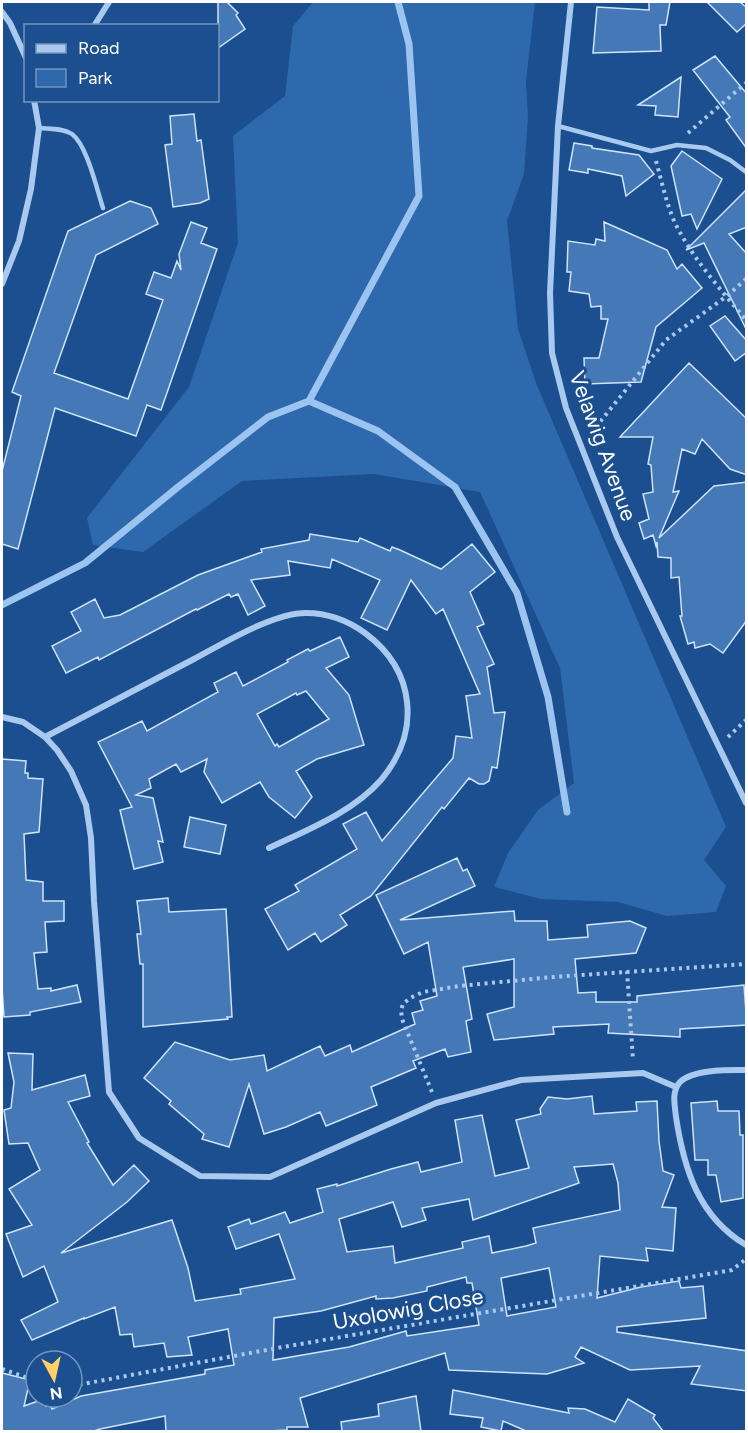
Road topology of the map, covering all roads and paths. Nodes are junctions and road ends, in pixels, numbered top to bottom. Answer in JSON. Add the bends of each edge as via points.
{"nodes":[{"id":1,"x":109,"y":2,"type":"edge"},
{"id":2,"x":571,"y":2,"type":"edge"},
{"id":3,"x":2,"y":12,"type":"edge"},
{"id":4,"x":95,"y":24,"type":"edge"},
{"id":5,"x":24,"y":54,"type":"edge"},
{"id":6,"x":747,"y":83,"type":"edge"},
{"id":7,"x":34,"y":102,"type":"edge"},
{"id":8,"x":558,"y":126,"type":"junction"},
{"id":9,"x":39,"y":128,"type":"junction"},
{"id":10,"x":677,"y":145,"type":"junction"},
{"id":11,"x":651,"y":151,"type":"junction"},
{"id":12,"x":747,"y":172,"type":"edge"},
{"id":13,"x":103,"y":208,"type":"dead end"},
{"id":14,"x":747,"y":279,"type":"edge"},
{"id":15,"x":2,"y":284,"type":"edge"},
{"id":16,"x":727,"y":296,"type":"junction"},
{"id":17,"x":747,"y":320,"type":"edge"},
{"id":18,"x":581,"y":445,"type":"junction"},
{"id":19,"x":2,"y":717,"type":"edge"},
{"id":20,"x":747,"y":720,"type":"edge"},
{"id":21,"x":45,"y":737,"type":"junction"},
{"id":22,"x":719,"y":745,"type":"junction"},
{"id":23,"x":747,"y":802,"type":"edge"},
{"id":24,"x":269,"y":848,"type":"dead end"},
{"id":25,"x":747,"y":964,"type":"edge"},
{"id":26,"x":627,"y":971,"type":"junction"},
{"id":27,"x":747,"y":1070,"type":"edge"},
{"id":28,"x":633,"y":1074,"type":"junction"},
{"id":29,"x":676,"y":1087,"type":"junction"},
{"id":30,"x":436,"y":1103,"type":"junction"},
{"id":31,"x":747,"y":1245,"type":"edge"},
{"id":32,"x":747,"y":1258,"type":"edge"},
{"id":33,"x":2,"y":1369,"type":"edge"},
{"id":34,"x":24,"y":1377,"type":"edge"},
{"id":35,"x":84,"y":1384,"type":"edge"}],
"edges":[{"from":1,"to":4,"type":"street"},
{"from":2,"to":8,"type":"street","name":"Velawig Avenue"},
{"from":3,"to":5,"type":"street"},
{"from":6,"to":10,"type":"path"},
{"from":7,"to":9,"type":"street"},
{"from":8,"to":11,"type":"lane"},
{"from":8,"to":18,"type":"street","name":"Velawig Avenue","via":[[550,293],[552,353],[566,408]]},
{"from":9,"to":13,"type":"lane","via":[[59,129],[72,134],[81,144]]},
{"from":9,"to":15,"type":"street","via":[[19,241]]},
{"from":10,"to":11,"type":"lane"},
{"from":10,"to":12,"type":"lane","via":[[718,152]]},
{"from":11,"to":16,"type":"path","via":[[675,223]]},
{"from":14,"to":16,"type":"path"},
{"from":16,"to":17,"type":"path"},
{"from":16,"to":18,"type":"path","via":[[666,340]]},
{"from":18,"to":22,"type":"street","name":"Velawig Avenue","via":[[617,537]]},
{"from":19,"to":21,"type":"street","via":[[23,722]]},
{"from":20,"to":22,"type":"path"},
{"from":21,"to":24,"type":"street","via":[[247,631],[286,616],[326,614],[351,623],[377,642],[404,679],[408,709],[404,735],[395,758],[362,798]]},
{"from":21,"to":30,"type":"street","via":[[71,771],[86,805],[92,838],[109,1092],[139,1138],[200,1176],[270,1177]]},
{"from":22,"to":23,"type":"street","name":"Velawig Avenue"},
{"from":25,"to":26,"type":"path"},
{"from":26,"to":28,"type":"path"},
{"from":26,"to":30,"type":"path","via":[[459,986],[410,998],[403,1004],[402,1019]]},
{"from":27,"to":29,"type":"street","via":[[707,1071],[681,1080]]},
{"from":28,"to":29,"type":"street","via":[[643,1073]]},
{"from":28,"to":30,"type":"street","via":[[521,1080]]},
{"from":29,"to":31,"type":"street","via":[[681,1149],[694,1187],[723,1228]]},
{"from":32,"to":35,"type":"path","name":"Uxolowig Close","via":[[732,1270]]},
{"from":33,"to":34,"type":"path"}]}
